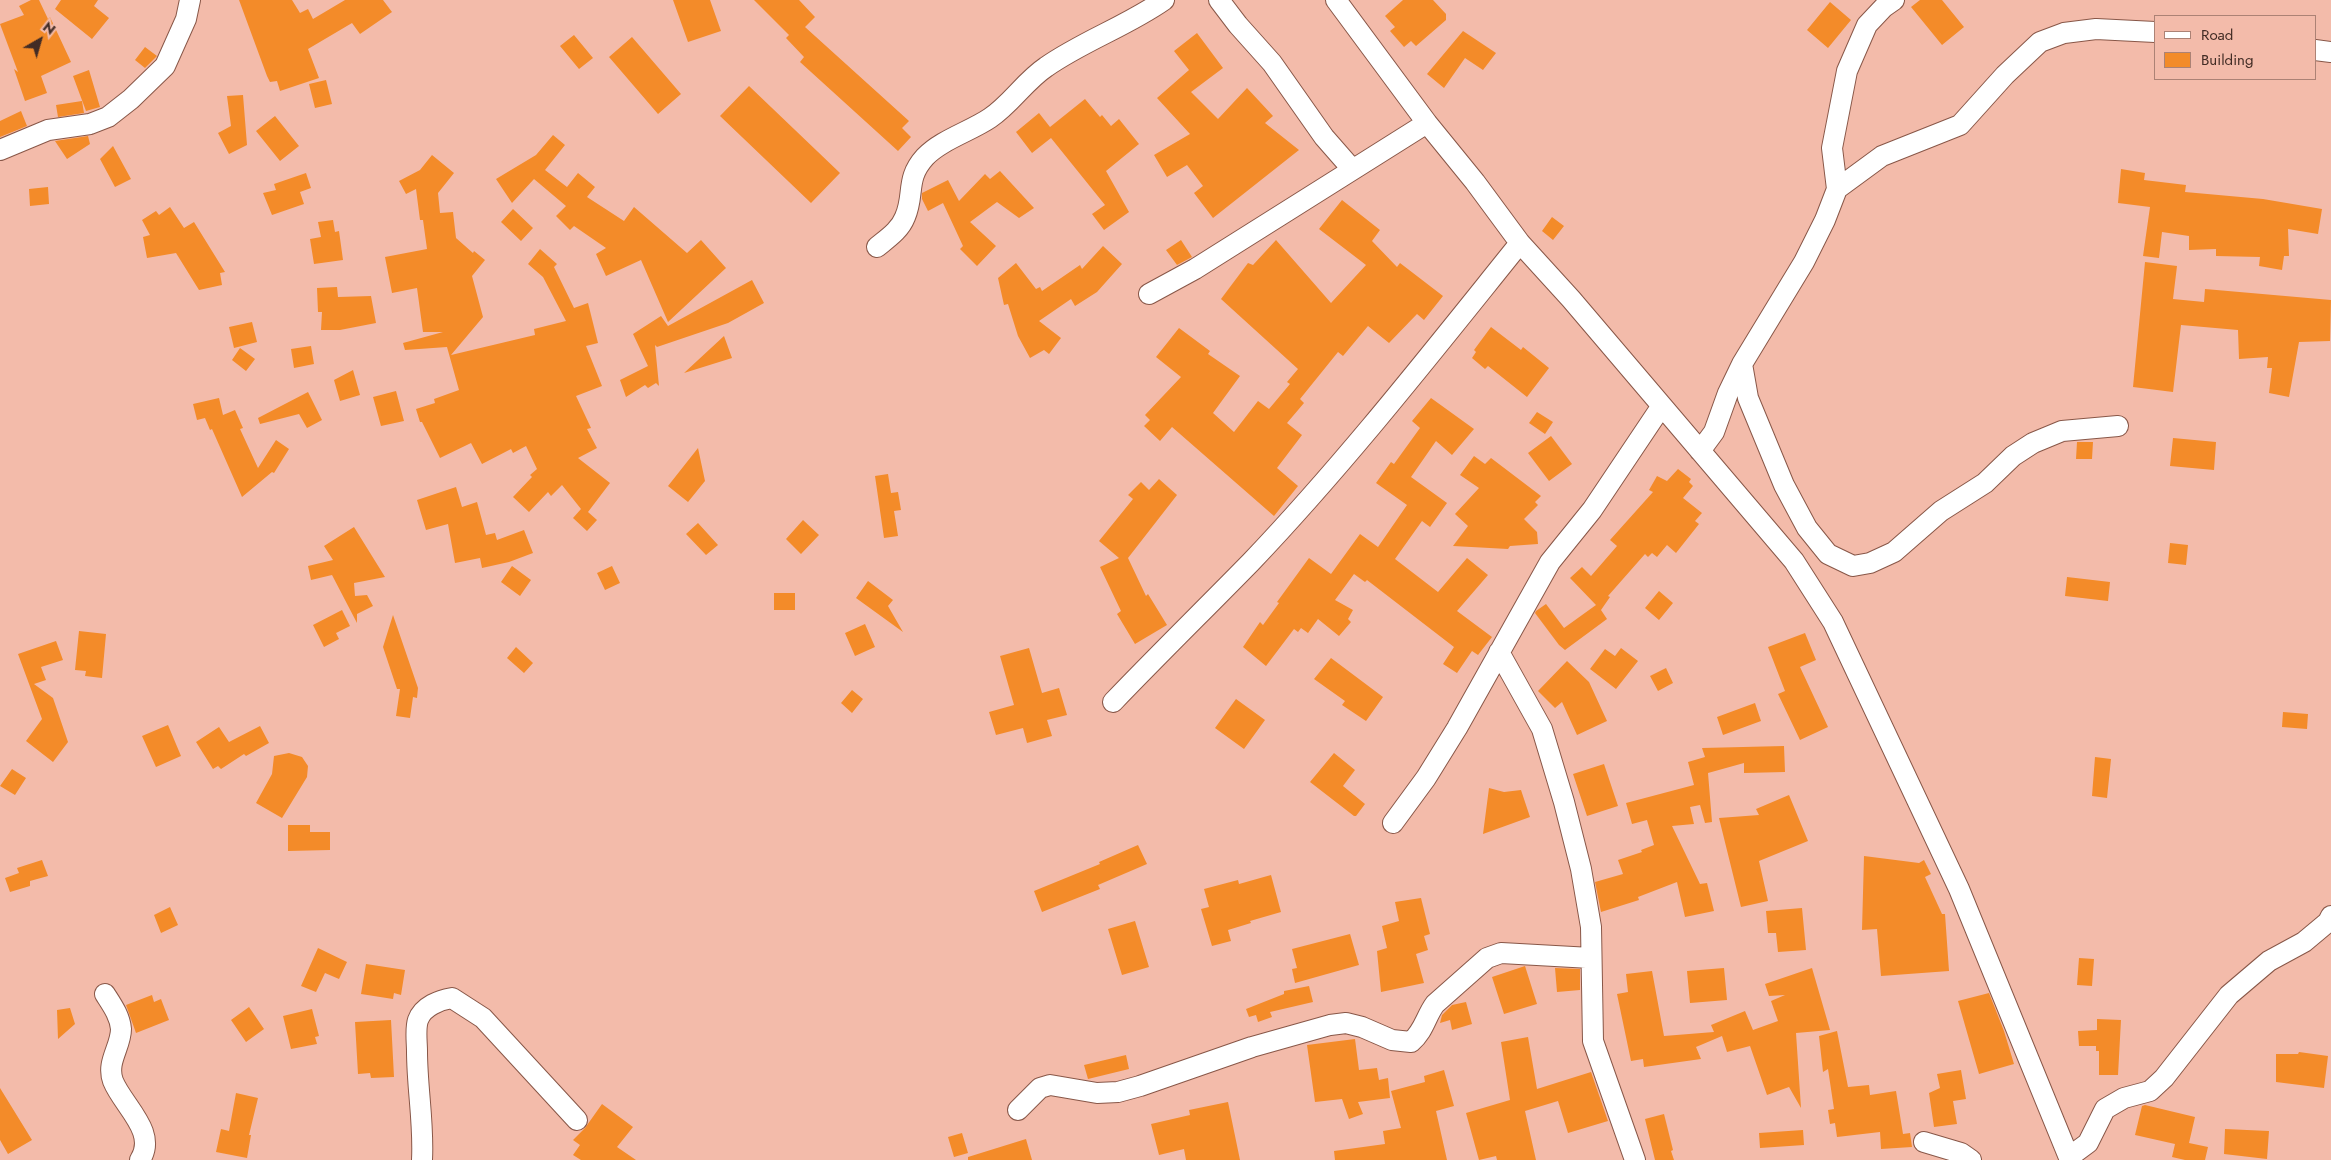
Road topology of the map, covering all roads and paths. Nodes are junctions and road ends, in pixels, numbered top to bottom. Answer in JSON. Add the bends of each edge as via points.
{"nodes":[{"id":1,"x":190,"y":0,"type":"edge"},
{"id":2,"x":1164,"y":0,"type":"edge"},
{"id":3,"x":1219,"y":0,"type":"edge"},
{"id":4,"x":1336,"y":0,"type":"edge"},
{"id":5,"x":1882,"y":2,"type":"edge"},
{"id":6,"x":2154,"y":32,"type":"edge"},
{"id":7,"x":2316,"y":50,"type":"edge"},
{"id":8,"x":2331,"y":52,"type":"edge"},
{"id":9,"x":1427,"y":123,"type":"junction"},
{"id":10,"x":0,"y":150,"type":"edge"},
{"id":11,"x":1352,"y":169,"type":"junction"},
{"id":12,"x":1837,"y":189,"type":"junction"},
{"id":13,"x":1520,"y":243,"type":"junction"},
{"id":14,"x":877,"y":247,"type":"dead end"},
{"id":15,"x":1149,"y":294,"type":"dead end"},
{"id":16,"x":1742,"y":364,"type":"junction"},
{"id":17,"x":1662,"y":407,"type":"junction"},
{"id":18,"x":2118,"y":426,"type":"dead end"},
{"id":19,"x":1700,"y":451,"type":"junction"},
{"id":20,"x":1499,"y":652,"type":"junction"},
{"id":21,"x":1113,"y":702,"type":"dead end"},
{"id":22,"x":1393,"y":824,"type":"dead end"},
{"id":23,"x":2331,"y":916,"type":"edge"},
{"id":24,"x":1591,"y":958,"type":"junction"},
{"id":25,"x":105,"y":994,"type":"dead end"},
{"id":26,"x":1018,"y":1110,"type":"dead end"},
{"id":27,"x":577,"y":1120,"type":"dead end"},
{"id":28,"x":1924,"y":1142,"type":"dead end"},
{"id":29,"x":2070,"y":1158,"type":"edge"},
{"id":30,"x":140,"y":1160,"type":"edge"},
{"id":31,"x":422,"y":1160,"type":"edge"},
{"id":32,"x":1634,"y":1160,"type":"edge"},
{"id":33,"x":1971,"y":1160,"type":"edge"}],
"edges":[{"from":1,"to":10,"type":"street","via":[[165,66],[131,99],[99,121],[48,130]]},
{"from":2,"to":14,"type":"street","via":[[1045,67],[991,117],[926,155],[916,168],[905,217],[897,230]]},
{"from":3,"to":11,"type":"street","via":[[1272,63],[1324,137]]},
{"from":4,"to":9,"type":"street"},
{"from":5,"to":12,"type":"street","via":[[1867,25],[1847,71],[1832,148]]},
{"from":6,"to":12,"type":"street","via":[[2096,29],[2064,33],[2040,42],[1960,125],[1882,156]]},
{"from":7,"to":8,"type":"street"},
{"from":9,"to":11,"type":"street"},
{"from":9,"to":13,"type":"street"},
{"from":11,"to":15,"type":"street","via":[[1196,270]]},
{"from":12,"to":16,"type":"street","via":[[1804,262]]},
{"from":13,"to":17,"type":"street"},
{"from":13,"to":21,"type":"street","via":[[1332,470],[1251,561]]},
{"from":16,"to":18,"type":"street","via":[[1748,398],[1784,485],[1807,528],[1828,554],[1853,566],[1870,563],[1894,552],[2032,443],[2062,431]]},
{"from":16,"to":19,"type":"street","via":[[1714,432]]},
{"from":17,"to":19,"type":"street"},
{"from":17,"to":20,"type":"street","via":[[1592,510],[1550,562]]},
{"from":19,"to":29,"type":"street","via":[[1794,561],[1833,622],[1959,889]]},
{"from":20,"to":22,"type":"street","via":[[1457,728]]},
{"from":20,"to":24,"type":"street","via":[[1542,729],[1581,869],[1591,927]]},
{"from":23,"to":29,"type":"street","via":[[2304,942],[2269,961],[2228,996],[2164,1078],[2150,1091],[2124,1098],[2105,1109],[2088,1143]]},
{"from":24,"to":26,"type":"street","via":[[1501,953],[1486,958],[1436,1004],[1411,1042],[1392,1040],[1346,1023],[1330,1025],[1252,1047],[1118,1092],[1097,1093],[1050,1085],[1040,1088]]},
{"from":24,"to":32,"type":"street","via":[[1593,1041]]},
{"from":25,"to":30,"type":"street","via":[[118,1015],[121,1030],[110,1070],[117,1090],[145,1137],[146,1151]]},
{"from":27,"to":31,"type":"street","via":[[483,1018],[452,998],[441,1000],[423,1011],[418,1020],[417,1083],[424,1130]]},
{"from":28,"to":33,"type":"street","via":[[1961,1153]]}]}
